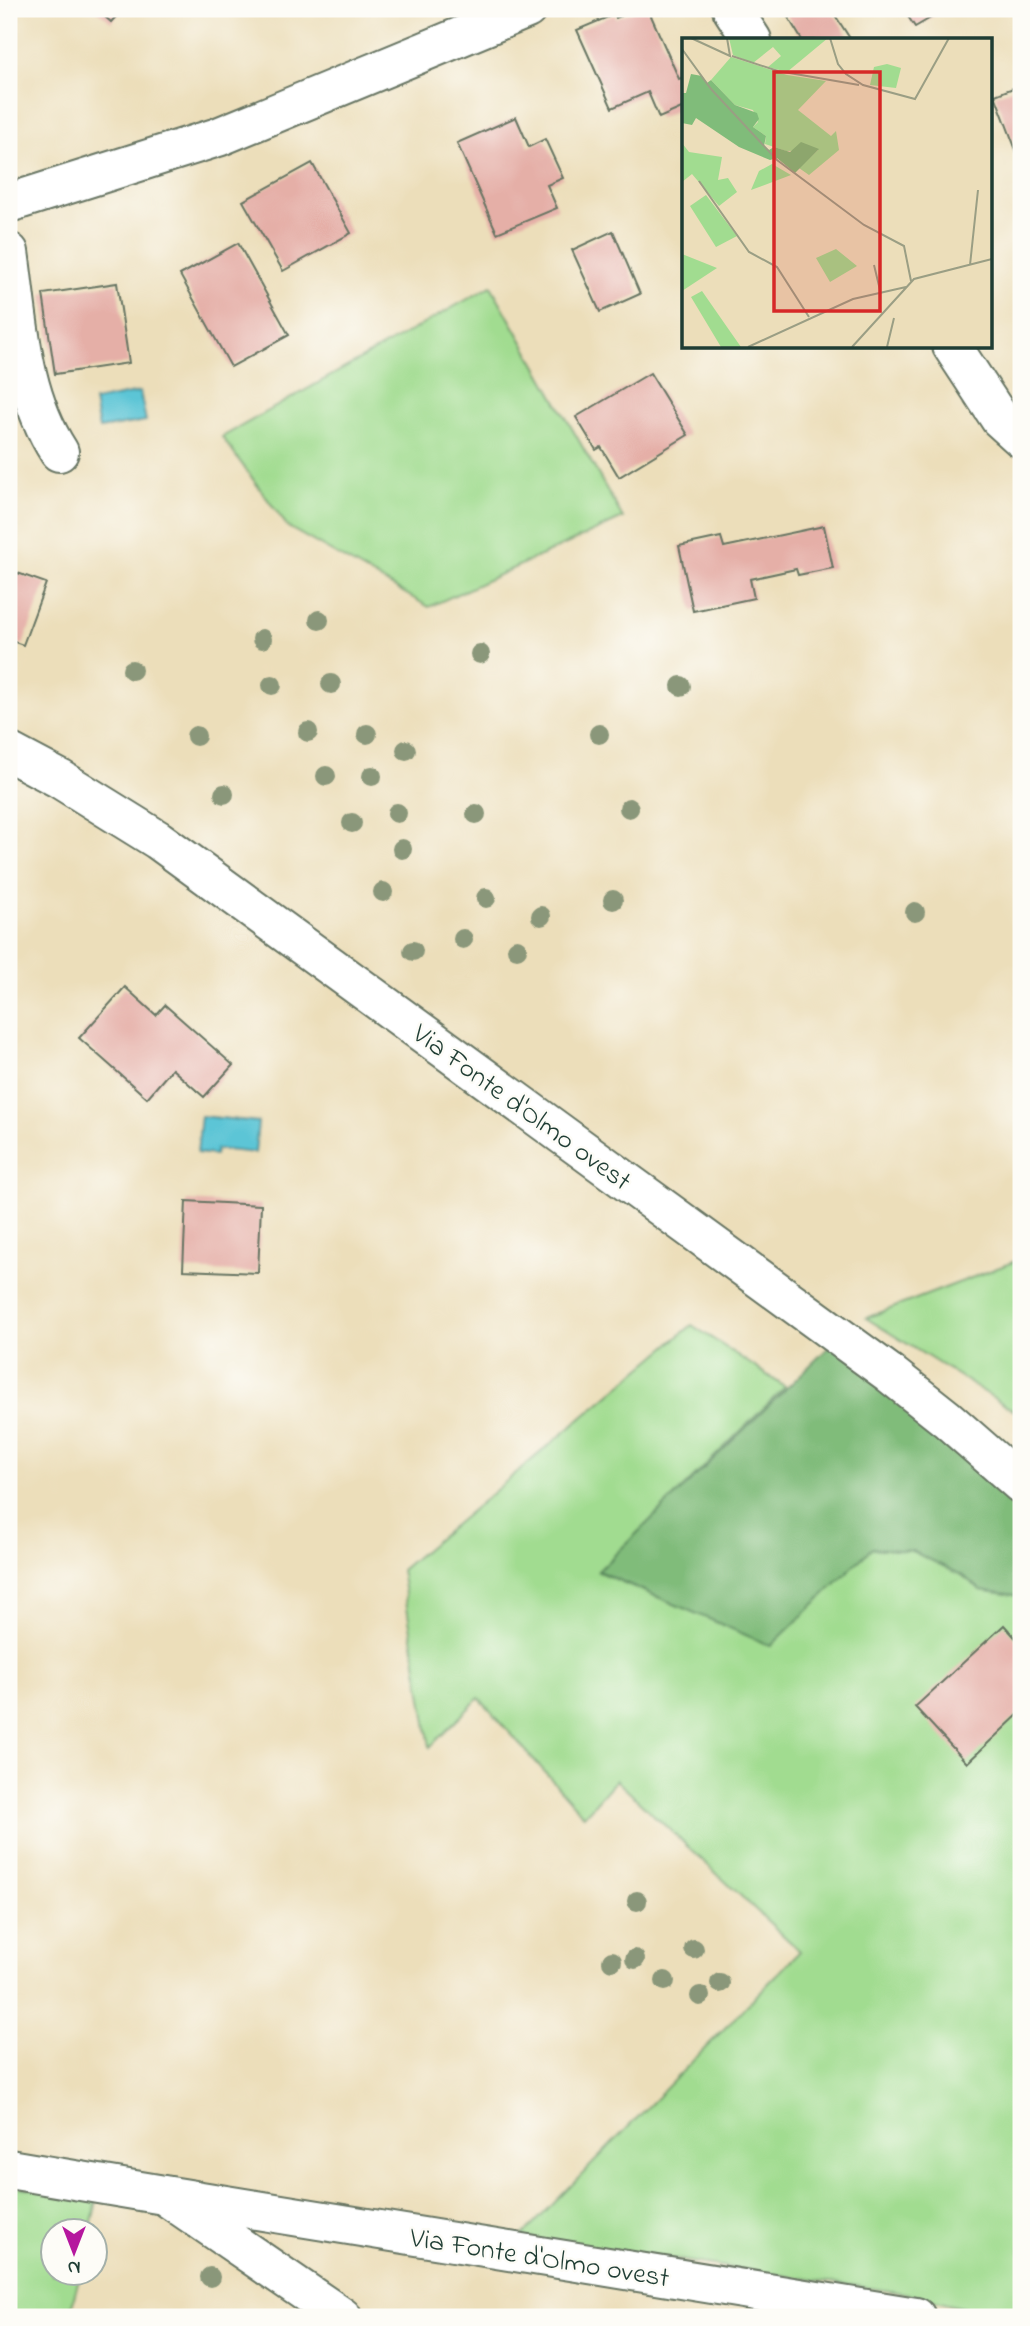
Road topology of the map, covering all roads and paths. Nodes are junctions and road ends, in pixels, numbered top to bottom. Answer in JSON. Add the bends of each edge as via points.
{"nodes":[{"id":1,"x":527,"y":9,"type":"edge"},
{"id":2,"x":732,"y":9,"type":"edge"},
{"id":3,"x":751,"y":38,"type":"edge"},
{"id":4,"x":9,"y":203,"type":"edge"},
{"id":5,"x":9,"y":252,"type":"edge"},
{"id":6,"x":953,"y":348,"type":"edge"},
{"id":7,"x":1021,"y":438,"type":"edge"},
{"id":8,"x":59,"y":452,"type":"dead end"},
{"id":9,"x":9,"y":752,"type":"edge"},
{"id":10,"x":1021,"y":1484,"type":"edge"},
{"id":11,"x":9,"y":2169,"type":"edge"},
{"id":12,"x":164,"y":2195,"type":"junction"},
{"id":13,"x":342,"y":2317,"type":"edge"},
{"id":14,"x":916,"y":2317,"type":"edge"}],
"edges":[{"from":1,"to":4,"type":"street","via":[[218,137]]},
{"from":2,"to":3,"type":"street"},
{"from":5,"to":8,"type":"street","via":[[31,396]]},
{"from":6,"to":7,"type":"street","via":[[1000,419]]},
{"from":9,"to":10,"type":"street","name":"Via Fonte d'Olmo ovest","via":[[158,840],[889,1373]]},
{"from":11,"to":12,"type":"street","name":"Via Fonte d'Olmo ovest"},
{"from":12,"to":13,"type":"street"},
{"from":12,"to":14,"type":"street","name":"Via Fonte d'Olmo ovest"}]}
